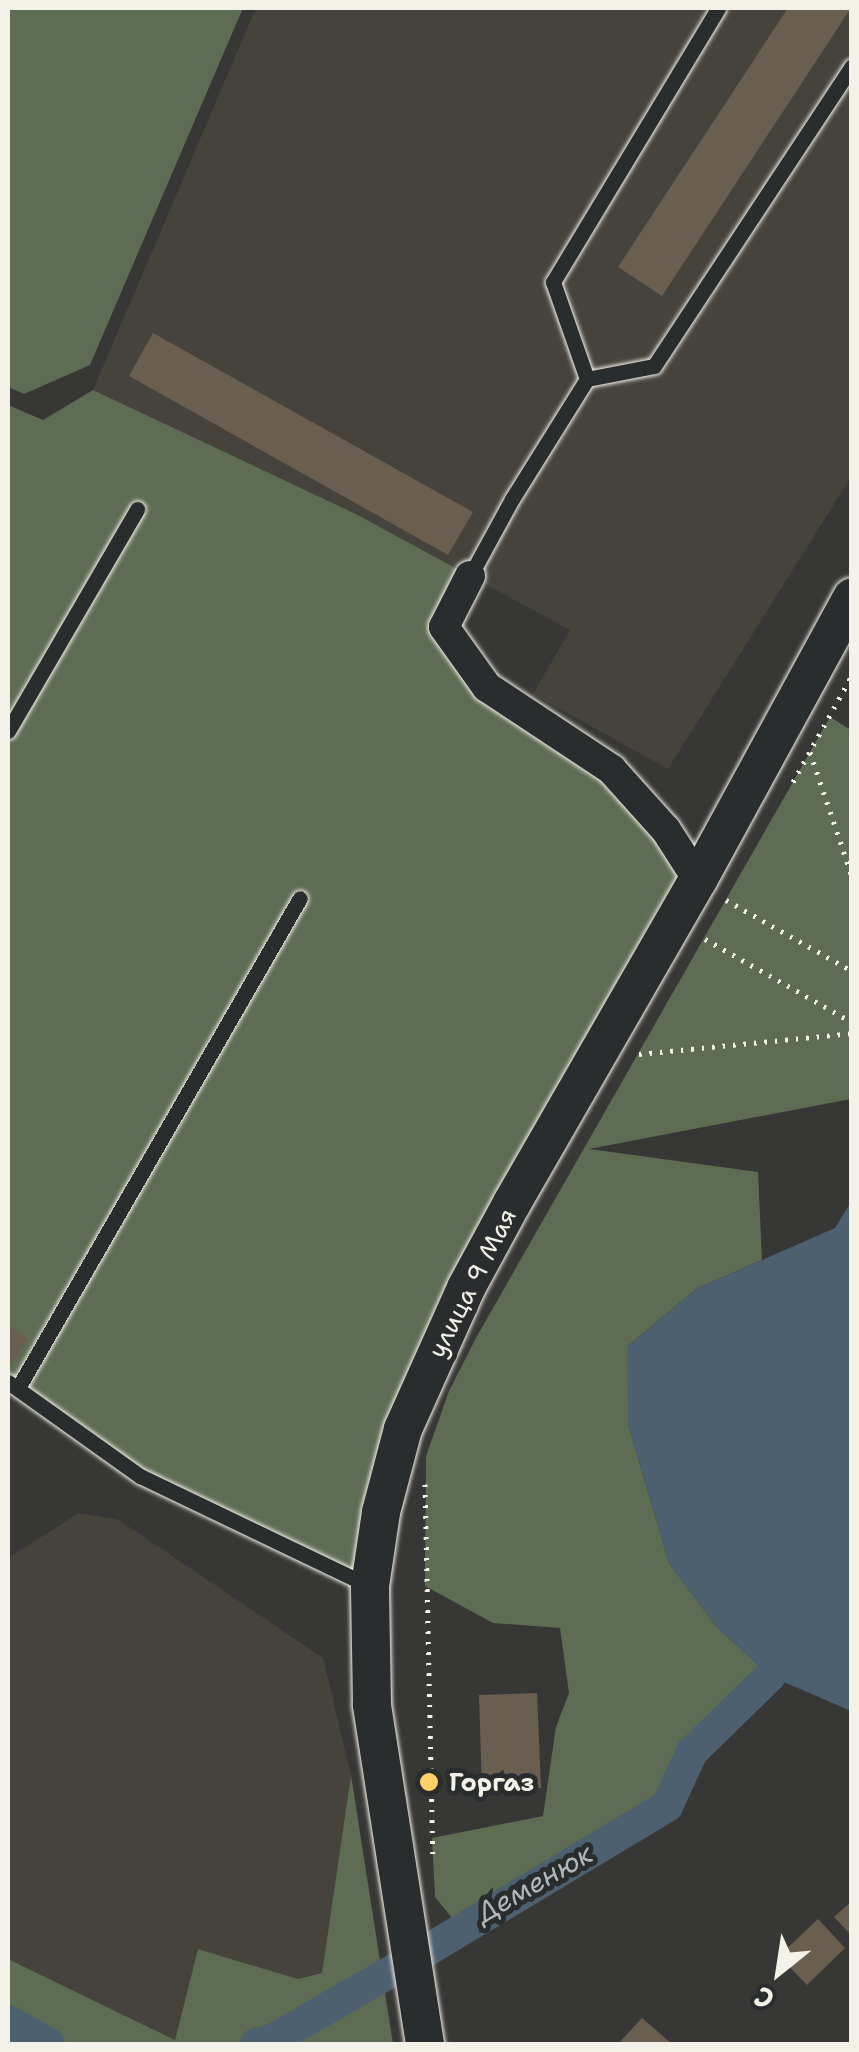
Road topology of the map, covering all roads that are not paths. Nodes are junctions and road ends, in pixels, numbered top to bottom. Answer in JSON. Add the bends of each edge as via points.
{"nodes":[{"id":1,"x":718,"y":8,"type":"edge"},
{"id":2,"x":852,"y":66,"type":"edge"},
{"id":3,"x":587,"y":378,"type":"junction"},
{"id":4,"x":137,"y":509,"type":"dead end"},
{"id":5,"x":470,"y":576,"type":"joint"},
{"id":6,"x":852,"y":597,"type":"edge"},
{"id":7,"x":8,"y":731,"type":"edge"},
{"id":8,"x":712,"y":890,"type":"junction"},
{"id":9,"x":300,"y":898,"type":"dead end"},
{"id":10,"x":13,"y":1385,"type":"edge"},
{"id":11,"x":370,"y":1586,"type":"junction"},
{"id":12,"x":425,"y":2044,"type":"edge"}],
"edges":[{"from":1,"to":3,"type":"lane","via":[[553,282]]},
{"from":2,"to":3,"type":"lane","via":[[654,366]]},
{"from":3,"to":5,"type":"lane"},
{"from":4,"to":7,"type":"lane"},
{"from":5,"to":8,"type":"street","via":[[444,627],[486,688],[611,769]]},
{"from":6,"to":8,"type":"street","name":"улица 9 Мая"},
{"from":8,"to":11,"type":"street","name":"улица 9 Мая","via":[[512,1204],[435,1354],[380,1512]]},
{"from":9,"to":10,"type":"lane"},
{"from":10,"to":11,"type":"lane","via":[[140,1476]]},
{"from":11,"to":12,"type":"street","name":"улица 9 Мая","via":[[374,1734]]}]}
